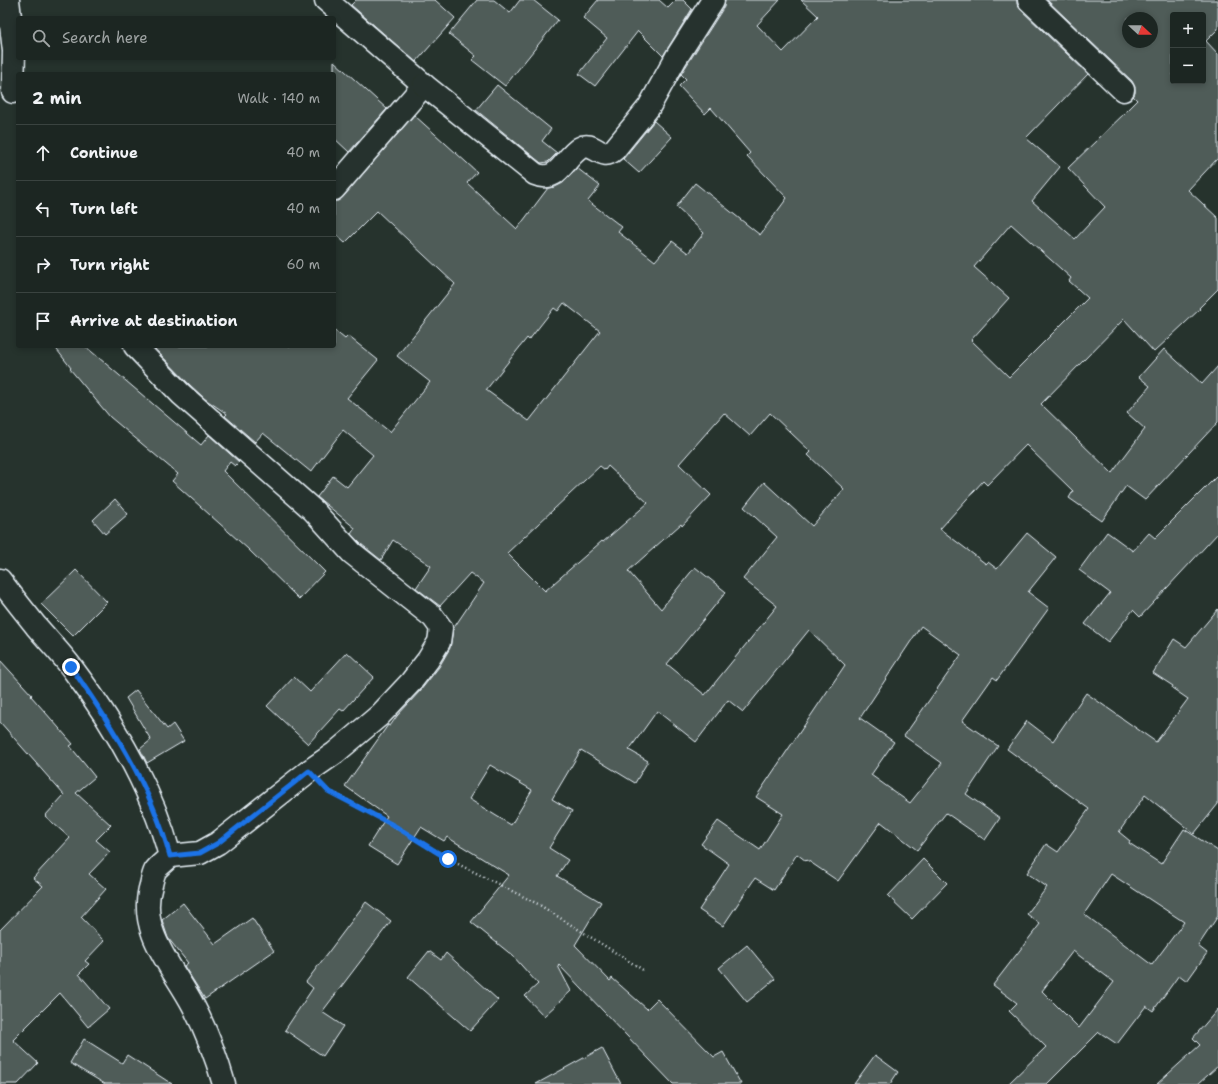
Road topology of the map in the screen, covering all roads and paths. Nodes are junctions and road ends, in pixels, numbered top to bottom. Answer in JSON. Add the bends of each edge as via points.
{"nodes":[{"id":1,"x":8,"y":0,"type":"edge"},
{"id":2,"x":326,"y":0,"type":"edge"},
{"id":3,"x":713,"y":0,"type":"edge"},
{"id":4,"x":1029,"y":0,"type":"edge"},
{"id":5,"x":424,"y":84,"type":"junction"},
{"id":6,"x":1123,"y":90,"type":"dead end"},
{"id":7,"x":13,"y":92,"type":"dead end"},
{"id":8,"x":336,"y":187,"type":"edge"},
{"id":9,"x":137,"y":348,"type":"edge"},
{"id":10,"x":0,"y":580,"type":"edge"},
{"id":11,"x":309,"y":771,"type":"junction"},
{"id":12,"x":170,"y":856,"type":"junction"},
{"id":13,"x":643,"y":970,"type":"dead end"},
{"id":14,"x":224,"y":1084,"type":"edge"}],
"edges":[{"from":1,"to":7,"type":"street","via":[[14,51]]},
{"from":2,"to":5,"type":"street"},
{"from":3,"to":5,"type":"street","via":[[649,107],[614,150],[604,154],[593,148],[583,147],[554,175],[548,177],[535,174]]},
{"from":4,"to":6,"type":"street"},
{"from":5,"to":8,"type":"street"},
{"from":9,"to":11,"type":"street","via":[[181,394],[313,510],[352,553],[433,617],[441,628],[439,642],[428,660],[386,710],[335,753]]},
{"from":10,"to":12,"type":"street","via":[[71,667],[104,714],[146,790]]},
{"from":11,"to":12,"type":"street","via":[[218,843],[200,853]]},
{"from":11,"to":13,"type":"path","via":[[328,791],[393,825],[448,859],[538,904]]},
{"from":12,"to":14,"type":"street","via":[[155,872],[147,912],[156,941],[201,1020]]}]}
